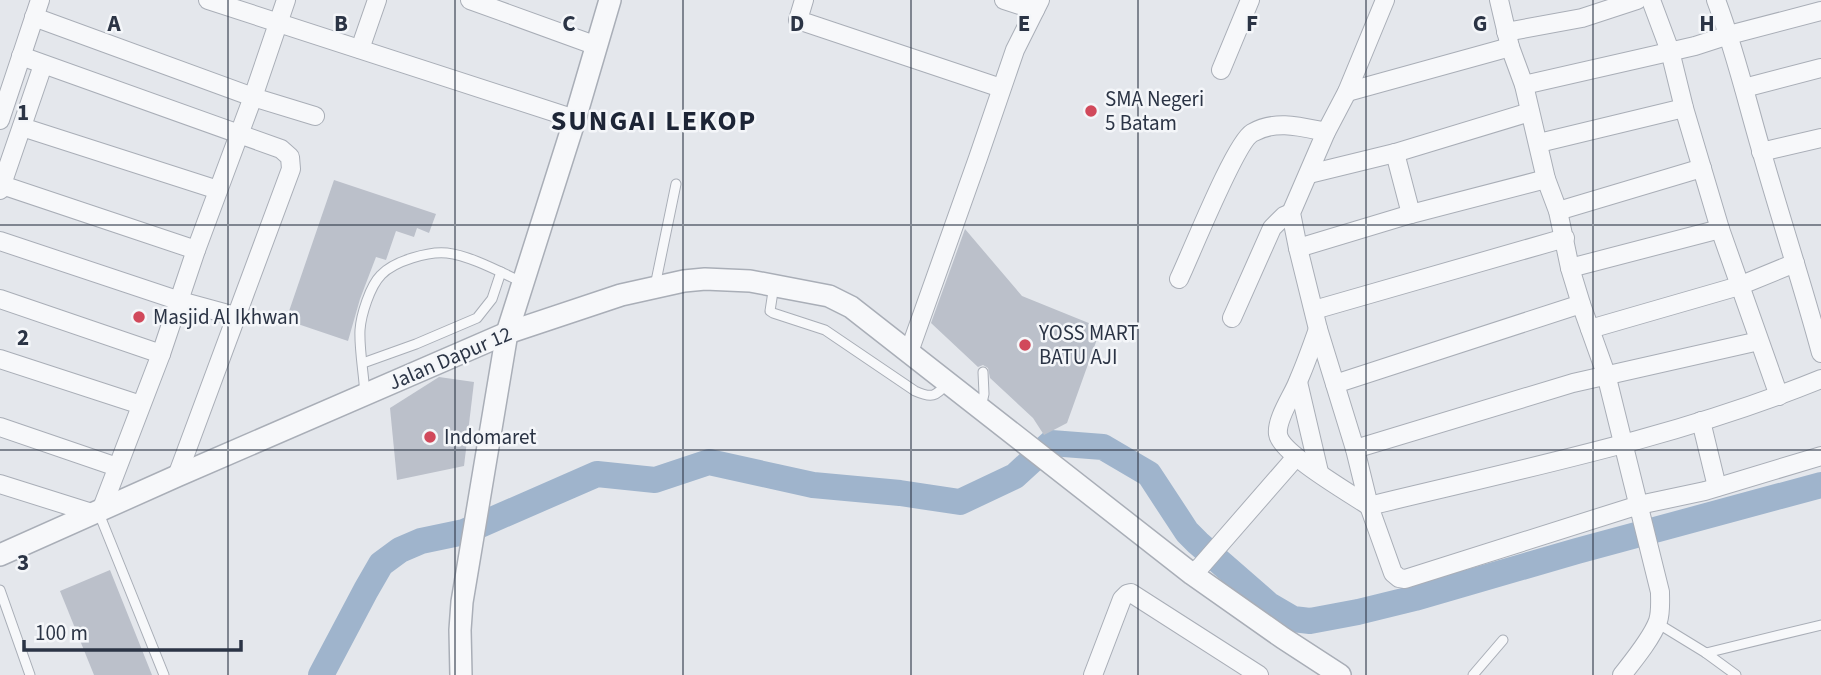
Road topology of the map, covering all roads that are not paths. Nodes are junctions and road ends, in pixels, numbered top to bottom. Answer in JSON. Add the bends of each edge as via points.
{"nodes":[{"id":1,"x":208,"y":0,"type":"edge"},
{"id":2,"x":286,"y":0,"type":"edge"},
{"id":3,"x":377,"y":0,"type":"edge"},
{"id":4,"x":470,"y":0,"type":"edge"},
{"id":5,"x":610,"y":0,"type":"edge"},
{"id":6,"x":804,"y":0,"type":"edge"},
{"id":7,"x":1004,"y":0,"type":"edge"},
{"id":8,"x":1250,"y":0,"type":"edge"},
{"id":9,"x":1499,"y":0,"type":"edge"},
{"id":10,"x":1637,"y":0,"type":"edge"},
{"id":11,"x":1651,"y":0,"type":"edge"},
{"id":12,"x":1716,"y":0,"type":"edge"},
{"id":13,"x":1388,"y":1,"type":"edge"},
{"id":14,"x":1037,"y":5,"type":"edge"},
{"id":15,"x":37,"y":9,"type":"edge"},
{"id":16,"x":1821,"y":11,"type":"edge"},
{"id":17,"x":278,"y":22,"type":"junction"},
{"id":18,"x":1729,"y":35,"type":"junction"},
{"id":19,"x":1508,"y":40,"type":"junction"},
{"id":20,"x":597,"y":46,"type":"junction"},
{"id":21,"x":360,"y":48,"type":"junction"},
{"id":22,"x":1670,"y":51,"type":"junction"},
{"id":23,"x":21,"y":56,"type":"junction"},
{"id":24,"x":43,"y":65,"type":"junction"},
{"id":25,"x":1821,"y":68,"type":"edge"},
{"id":26,"x":1221,"y":70,"type":"dead end"},
{"id":27,"x":1524,"y":85,"type":"junction"},
{"id":28,"x":5,"y":86,"type":"edge"},
{"id":29,"x":1001,"y":88,"type":"junction"},
{"id":30,"x":1744,"y":88,"type":"junction"},
{"id":31,"x":1347,"y":92,"type":"junction"},
{"id":32,"x":253,"y":97,"type":"junction"},
{"id":33,"x":1684,"y":108,"type":"junction"},
{"id":34,"x":1530,"y":113,"type":"junction"},
{"id":35,"x":316,"y":116,"type":"dead end"},
{"id":36,"x":575,"y":119,"type":"junction"},
{"id":37,"x":0,"y":120,"type":"edge"},
{"id":38,"x":22,"y":127,"type":"junction"},
{"id":39,"x":1326,"y":132,"type":"junction"},
{"id":40,"x":238,"y":134,"type":"junction"},
{"id":41,"x":1821,"y":138,"type":"edge"},
{"id":42,"x":1539,"y":143,"type":"junction"},
{"id":43,"x":1761,"y":152,"type":"junction"},
{"id":44,"x":1395,"y":153,"type":"junction"},
{"id":45,"x":1702,"y":168,"type":"junction"},
{"id":46,"x":1309,"y":173,"type":"junction"},
{"id":47,"x":1546,"y":179,"type":"junction"},
{"id":48,"x":676,"y":184,"type":"dead end"},
{"id":49,"x":1,"y":188,"type":"edge"},
{"id":50,"x":218,"y":190,"type":"junction"},
{"id":51,"x":1558,"y":211,"type":"junction"},
{"id":52,"x":1291,"y":213,"type":"junction"},
{"id":53,"x":1411,"y":214,"type":"junction"},
{"id":54,"x":1720,"y":229,"type":"junction"},
{"id":55,"x":1564,"y":238,"type":"junction"},
{"id":56,"x":0,"y":240,"type":"edge"},
{"id":57,"x":1298,"y":248,"type":"junction"},
{"id":58,"x":196,"y":250,"type":"junction"},
{"id":59,"x":1795,"y":264,"type":"junction"},
{"id":60,"x":1570,"y":268,"type":"junction"},
{"id":61,"x":501,"y":272,"type":"junction"},
{"id":62,"x":1179,"y":279,"type":"dead end"},
{"id":63,"x":524,"y":283,"type":"junction"},
{"id":64,"x":774,"y":285,"type":"junction"},
{"id":65,"x":1739,"y":286,"type":"junction"},
{"id":66,"x":655,"y":288,"type":"junction"},
{"id":67,"x":0,"y":299,"type":"edge"},
{"id":68,"x":180,"y":301,"type":"junction"},
{"id":69,"x":1581,"y":304,"type":"junction"},
{"id":70,"x":1314,"y":310,"type":"junction"},
{"id":71,"x":1816,"y":314,"type":"edge"},
{"id":72,"x":235,"y":316,"type":"junction"},
{"id":73,"x":1232,"y":318,"type":"dead end"},
{"id":74,"x":1318,"y":329,"type":"junction"},
{"id":75,"x":1590,"y":329,"type":"junction"},
{"id":76,"x":508,"y":333,"type":"junction"},
{"id":77,"x":1759,"y":341,"type":"junction"},
{"id":78,"x":909,"y":352,"type":"junction"},
{"id":79,"x":1821,"y":353,"type":"edge"},
{"id":80,"x":161,"y":354,"type":"junction"},
{"id":81,"x":0,"y":359,"type":"edge"},
{"id":82,"x":363,"y":363,"type":"junction"},
{"id":83,"x":983,"y":372,"type":"dead end"},
{"id":84,"x":1606,"y":374,"type":"junction"},
{"id":85,"x":1821,"y":379,"type":"edge"},
{"id":86,"x":1298,"y":382,"type":"junction"},
{"id":87,"x":947,"y":383,"type":"junction"},
{"id":88,"x":1335,"y":384,"type":"junction"},
{"id":89,"x":365,"y":395,"type":"junction"},
{"id":90,"x":1779,"y":396,"type":"junction"},
{"id":91,"x":141,"y":405,"type":"junction"},
{"id":92,"x":980,"y":409,"type":"junction"},
{"id":93,"x":1701,"y":421,"type":"junction"},
{"id":94,"x":0,"y":427,"type":"edge"},
{"id":95,"x":1623,"y":444,"type":"junction"},
{"id":96,"x":1355,"y":449,"type":"junction"},
{"id":97,"x":1821,"y":456,"type":"edge"},
{"id":98,"x":1296,"y":457,"type":"junction"},
{"id":99,"x":117,"y":467,"type":"junction"},
{"id":100,"x":1319,"y":472,"type":"junction"},
{"id":101,"x":177,"y":476,"type":"junction"},
{"id":102,"x":0,"y":484,"type":"edge"},
{"id":103,"x":1717,"y":487,"type":"junction"},
{"id":104,"x":1369,"y":506,"type":"junction"},
{"id":105,"x":97,"y":511,"type":"junction"},
{"id":106,"x":1640,"y":511,"type":"junction"},
{"id":107,"x":6,"y":548,"type":"edge"},
{"id":108,"x":1197,"y":570,"type":"junction"},
{"id":109,"x":0,"y":590,"type":"edge"},
{"id":110,"x":1657,"y":623,"type":"junction"},
{"id":111,"x":1821,"y":625,"type":"edge"},
{"id":112,"x":1503,"y":640,"type":"dead end"},
{"id":113,"x":1706,"y":653,"type":"junction"},
{"id":114,"x":30,"y":675,"type":"edge"},
{"id":115,"x":164,"y":675,"type":"edge"},
{"id":116,"x":461,"y":675,"type":"edge"},
{"id":117,"x":1094,"y":675,"type":"edge"},
{"id":118,"x":1259,"y":675,"type":"edge"},
{"id":119,"x":1340,"y":675,"type":"edge"},
{"id":120,"x":1473,"y":675,"type":"edge"},
{"id":121,"x":1622,"y":675,"type":"edge"},
{"id":122,"x":1736,"y":675,"type":"edge"}],
"edges":[{"from":1,"to":17,"type":"street"},
{"from":2,"to":17,"type":"street"},
{"from":3,"to":21,"type":"street"},
{"from":4,"to":20,"type":"street"},
{"from":5,"to":20,"type":"street"},
{"from":6,"to":29,"type":"street","via":[[798,20]]},
{"from":7,"to":14,"type":"street"},
{"from":8,"to":26,"type":"street"},
{"from":9,"to":19,"type":"street"},
{"from":10,"to":19,"type":"street"},
{"from":11,"to":22,"type":"street"},
{"from":12,"to":18,"type":"street"},
{"from":13,"to":31,"type":"street"},
{"from":14,"to":29,"type":"street"},
{"from":15,"to":23,"type":"street"},
{"from":15,"to":32,"type":"street"},
{"from":16,"to":18,"type":"street"},
{"from":17,"to":21,"type":"street"},
{"from":17,"to":32,"type":"street"},
{"from":18,"to":22,"type":"street"},
{"from":18,"to":30,"type":"street"},
{"from":19,"to":27,"type":"street"},
{"from":19,"to":31,"type":"street"},
{"from":20,"to":36,"type":"street"},
{"from":21,"to":36,"type":"street"},
{"from":22,"to":27,"type":"street"},
{"from":22,"to":33,"type":"street"},
{"from":23,"to":24,"type":"street"},
{"from":23,"to":28,"type":"street"},
{"from":24,"to":38,"type":"street"},
{"from":24,"to":40,"type":"street"},
{"from":25,"to":30,"type":"street"},
{"from":27,"to":34,"type":"street"},
{"from":28,"to":37,"type":"street"},
{"from":29,"to":78,"type":"street"},
{"from":30,"to":43,"type":"street"},
{"from":31,"to":39,"type":"street"},
{"from":32,"to":35,"type":"street"},
{"from":32,"to":40,"type":"street"},
{"from":33,"to":42,"type":"street"},
{"from":33,"to":45,"type":"street"},
{"from":34,"to":42,"type":"street"},
{"from":34,"to":44,"type":"street"},
{"from":36,"to":63,"type":"street"},
{"from":38,"to":49,"type":"street"},
{"from":38,"to":50,"type":"street"},
{"from":39,"to":46,"type":"street"},
{"from":39,"to":62,"type":"street","via":[[1289,124],[1249,135]]},
{"from":40,"to":50,"type":"street"},
{"from":40,"to":72,"type":"street","via":[[286,152],[291,169]]},
{"from":41,"to":43,"type":"street"},
{"from":42,"to":47,"type":"street"},
{"from":43,"to":59,"type":"street"},
{"from":44,"to":46,"type":"street"},
{"from":44,"to":53,"type":"street"},
{"from":45,"to":51,"type":"street"},
{"from":45,"to":54,"type":"street"},
{"from":46,"to":52,"type":"street"},
{"from":47,"to":51,"type":"street"},
{"from":47,"to":53,"type":"street"},
{"from":48,"to":66,"type":"lane"},
{"from":49,"to":58,"type":"street"},
{"from":50,"to":58,"type":"street"},
{"from":51,"to":55,"type":"street"},
{"from":52,"to":57,"type":"street"},
{"from":52,"to":73,"type":"street","via":[[1272,228]]},
{"from":53,"to":57,"type":"street"},
{"from":54,"to":60,"type":"street"},
{"from":54,"to":65,"type":"street"},
{"from":55,"to":60,"type":"street"},
{"from":55,"to":70,"type":"street"},
{"from":56,"to":68,"type":"street"},
{"from":57,"to":70,"type":"street"},
{"from":58,"to":68,"type":"street"},
{"from":59,"to":65,"type":"street"},
{"from":59,"to":71,"type":"street"},
{"from":60,"to":69,"type":"street"},
{"from":61,"to":63,"type":"lane"},
{"from":61,"to":82,"type":"lane","via":[[492,299],[477,318]]},
{"from":61,"to":82,"type":"lane","via":[[446,253],[396,264],[381,275],[365,307],[360,329]]},
{"from":63,"to":76,"type":"street"},
{"from":64,"to":66,"type":"street","name":"Jalan Dapur 12","via":[[705,279]]},
{"from":64,"to":78,"type":"street","name":"Jalan Dapur 12","via":[[829,296],[851,307]]},
{"from":64,"to":87,"type":"lane","via":[[769,306],[773,313],[825,330],[927,397],[936,395]]},
{"from":65,"to":75,"type":"street"},
{"from":65,"to":77,"type":"street"},
{"from":66,"to":76,"type":"street","name":"Jalan Dapur 12"},
{"from":67,"to":80,"type":"street"},
{"from":68,"to":72,"type":"street"},
{"from":68,"to":80,"type":"street"},
{"from":69,"to":75,"type":"street"},
{"from":69,"to":88,"type":"street"},
{"from":70,"to":74,"type":"street"},
{"from":71,"to":79,"type":"street"},
{"from":72,"to":101,"type":"street"},
{"from":74,"to":86,"type":"street"},
{"from":74,"to":88,"type":"street"},
{"from":75,"to":84,"type":"street"},
{"from":76,"to":89,"type":"street","name":"Jalan Dapur 12"},
{"from":76,"to":116,"type":"street","via":[[463,602]]},
{"from":77,"to":84,"type":"street"},
{"from":77,"to":90,"type":"street"},
{"from":78,"to":87,"type":"street","name":"Jalan Dapur 12"},
{"from":80,"to":91,"type":"street"},
{"from":81,"to":91,"type":"street"},
{"from":82,"to":89,"type":"lane"},
{"from":83,"to":92,"type":"lane"},
{"from":84,"to":95,"type":"street"},
{"from":84,"to":96,"type":"street"},
{"from":85,"to":90,"type":"street"},
{"from":86,"to":98,"type":"street","via":[[1278,428],[1280,441]]},
{"from":86,"to":100,"type":"street"},
{"from":87,"to":92,"type":"street","name":"Jalan Dapur 12"},
{"from":88,"to":96,"type":"street"},
{"from":89,"to":101,"type":"street","name":"Jalan Dapur 12"},
{"from":90,"to":93,"type":"street"},
{"from":91,"to":99,"type":"street"},
{"from":92,"to":108,"type":"street","name":"Jalan Dapur 12"},
{"from":93,"to":95,"type":"street"},
{"from":93,"to":103,"type":"street"},
{"from":94,"to":99,"type":"street"},
{"from":95,"to":104,"type":"street"},
{"from":95,"to":106,"type":"street"},
{"from":96,"to":104,"type":"street"},
{"from":97,"to":103,"type":"street"},
{"from":98,"to":100,"type":"street"},
{"from":98,"to":108,"type":"street"},
{"from":99,"to":105,"type":"street"},
{"from":100,"to":104,"type":"street"},
{"from":101,"to":105,"type":"street","name":"Jalan Dapur 12"},
{"from":102,"to":105,"type":"street"},
{"from":103,"to":106,"type":"street"},
{"from":104,"to":106,"type":"street","via":[[1391,570],[1405,579]]},
{"from":105,"to":107,"type":"street","name":"Jalan Dapur 12"},
{"from":105,"to":115,"type":"lane"},
{"from":106,"to":110,"type":"street","via":[[1660,592]]},
{"from":108,"to":119,"type":"street","name":"Jalan Dapur 12","via":[[1283,638]]},
{"from":109,"to":114,"type":"lane"},
{"from":110,"to":113,"type":"lane"},
{"from":110,"to":121,"type":"street"},
{"from":111,"to":113,"type":"lane"},
{"from":112,"to":120,"type":"lane"},
{"from":113,"to":122,"type":"lane"},
{"from":117,"to":118,"type":"street","via":[[1122,599],[1131,593]]}]}
